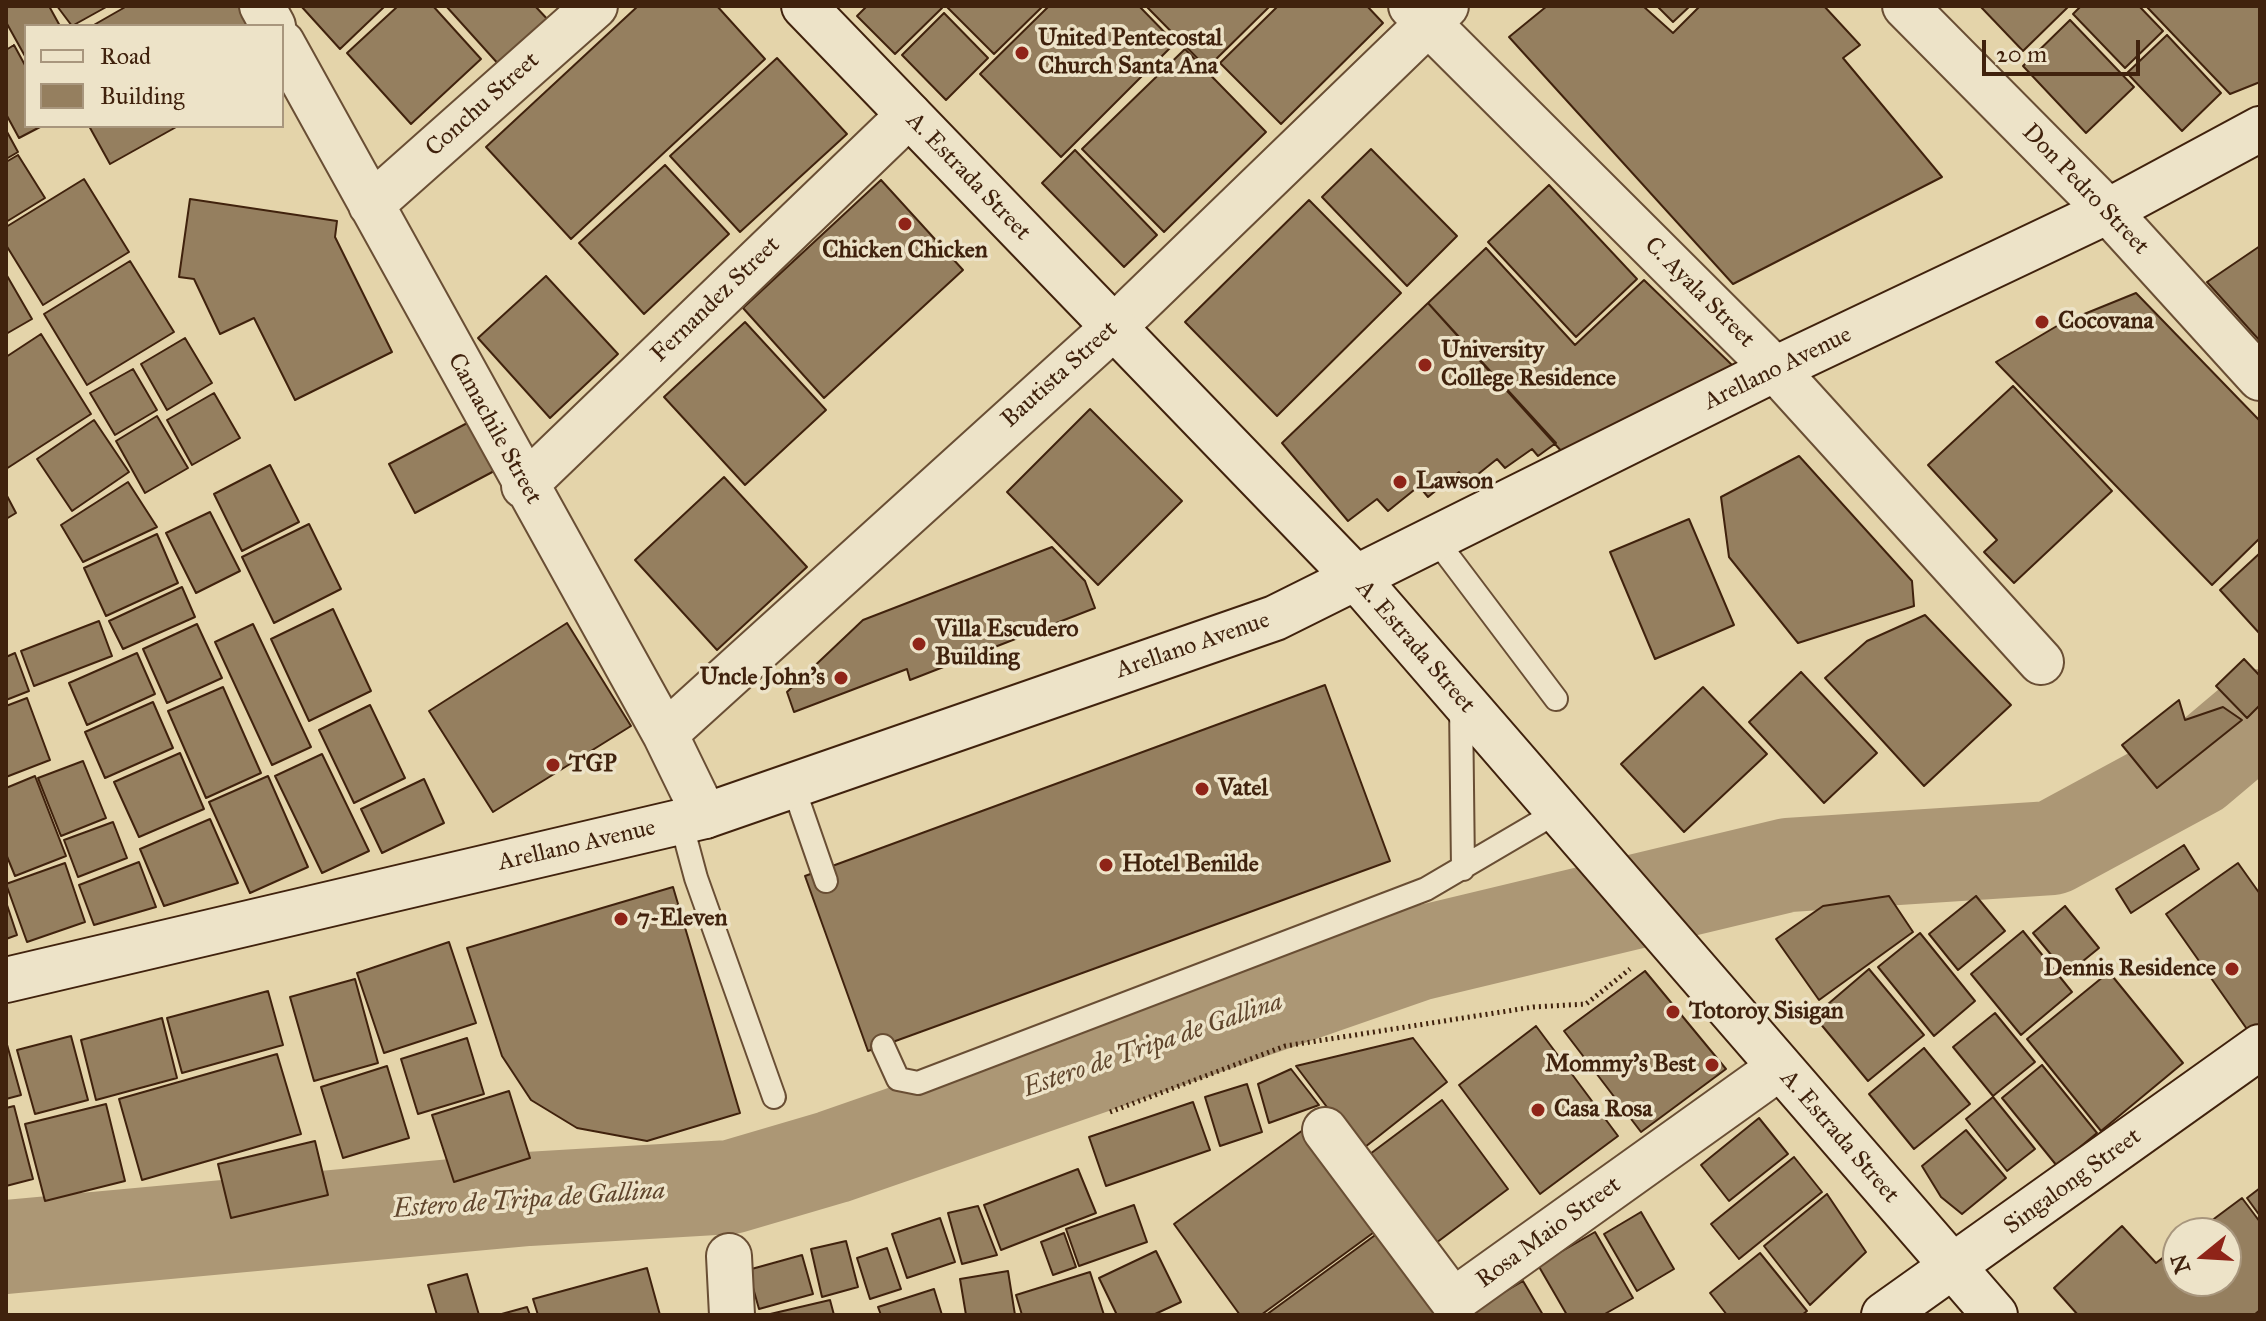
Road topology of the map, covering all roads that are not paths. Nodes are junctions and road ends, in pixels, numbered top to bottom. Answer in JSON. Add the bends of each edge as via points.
{"nodes":[{"id":1,"x":262,"y":6,"type":"edge"},
{"id":2,"x":595,"y":6,"type":"edge"},
{"id":3,"x":804,"y":6,"type":"edge"},
{"id":4,"x":1905,"y":6,"type":"edge"},
{"id":5,"x":1428,"y":12,"type":"edge"},
{"id":6,"x":272,"y":24,"type":"edge"},
{"id":7,"x":284,"y":47,"type":"edge"},
{"id":8,"x":909,"y":115,"type":"junction"},
{"id":9,"x":2260,"y":129,"type":"edge"},
{"id":10,"x":371,"y":205,"type":"junction"},
{"id":11,"x":2108,"y":211,"type":"junction"},
{"id":12,"x":1113,"y":328,"type":"junction"},
{"id":13,"x":1775,"y":369,"type":"junction"},
{"id":14,"x":2260,"y":378,"type":"edge"},
{"id":15,"x":524,"y":486,"type":"junction"},
{"id":16,"x":1436,"y":540,"type":"junction"},
{"id":17,"x":1358,"y":580,"type":"junction"},
{"id":18,"x":2041,"y":662,"type":"dead end"},
{"id":19,"x":1556,"y":699,"type":"dead end"},
{"id":20,"x":1461,"y":700,"type":"junction"},
{"id":21,"x":665,"y":734,"type":"junction"},
{"id":22,"x":793,"y":786,"type":"junction"},
{"id":23,"x":1557,"y":812,"type":"junction"},
{"id":24,"x":693,"y":819,"type":"junction"},
{"id":25,"x":1463,"y":869,"type":"junction"},
{"id":26,"x":826,"y":881,"type":"dead end"},
{"id":27,"x":6,"y":980,"type":"edge"},
{"id":28,"x":883,"y":1046,"type":"dead end"},
{"id":29,"x":2260,"y":1047,"type":"edge"},
{"id":30,"x":1779,"y":1068,"type":"junction"},
{"id":31,"x":774,"y":1097,"type":"dead end"},
{"id":32,"x":1325,"y":1130,"type":"dead end"},
{"id":33,"x":729,"y":1256,"type":"dead end"},
{"id":34,"x":1953,"y":1268,"type":"junction"},
{"id":35,"x":732,"y":1315,"type":"edge"},
{"id":36,"x":1884,"y":1315,"type":"edge"},
{"id":37,"x":1995,"y":1315,"type":"edge"}],
"edges":[{"from":1,"to":6,"type":"street"},
{"from":2,"to":10,"type":"street","name":"Conchu Street"},
{"from":3,"to":8,"type":"street","name":"A. Estrada Street"},
{"from":4,"to":11,"type":"street","name":"Don Pedro Street"},
{"from":5,"to":12,"type":"street","name":"Bautista Street"},
{"from":5,"to":13,"type":"street","name":"C. Ayala Street"},
{"from":7,"to":10,"type":"street","name":"Camachile Street"},
{"from":8,"to":12,"type":"street","name":"A. Estrada Street"},
{"from":8,"to":15,"type":"street","name":"Fernandez Street"},
{"from":9,"to":11,"type":"street","name":"Arellano Avenue"},
{"from":10,"to":15,"type":"street","name":"Camachile Street"},
{"from":11,"to":13,"type":"street","name":"Arellano Avenue"},
{"from":11,"to":14,"type":"street","name":"Don Pedro Street"},
{"from":12,"to":17,"type":"street","name":"A. Estrada Street"},
{"from":12,"to":21,"type":"street","name":"Bautista Street"},
{"from":13,"to":16,"type":"street","name":"Arellano Avenue"},
{"from":13,"to":18,"type":"street","name":"C. Ayala Street"},
{"from":15,"to":21,"type":"street","name":"Camachile Street"},
{"from":16,"to":17,"type":"street","name":"Arellano Avenue"},
{"from":16,"to":19,"type":"lane"},
{"from":17,"to":20,"type":"street","name":"A. Estrada Street"},
{"from":17,"to":22,"type":"street","name":"Arellano Avenue","via":[[1275,618]]},
{"from":20,"to":23,"type":"street","name":"A. Estrada Street"},
{"from":20,"to":25,"type":"lane"},
{"from":21,"to":24,"type":"street","name":"Camachile Street"},
{"from":22,"to":24,"type":"street","name":"Arellano Avenue"},
{"from":22,"to":26,"type":"lane"},
{"from":23,"to":25,"type":"lane"},
{"from":23,"to":30,"type":"street","name":"A. Estrada Street"},
{"from":24,"to":27,"type":"street","name":"Arellano Avenue"},
{"from":24,"to":31,"type":"lane","via":[[696,878]]},
{"from":25,"to":28,"type":"lane","via":[[1426,889],[918,1083],[898,1079]]},
{"from":29,"to":34,"type":"street","name":"Singalong Street"},
{"from":30,"to":32,"type":"street","name":"Rosa Maio Street","via":[[1453,1301]]},
{"from":30,"to":34,"type":"street","name":"A. Estrada Street"},
{"from":33,"to":35,"type":"street"},
{"from":34,"to":36,"type":"street","name":"Singalong Street"},
{"from":34,"to":37,"type":"street","name":"A. Estrada Street"}]}
